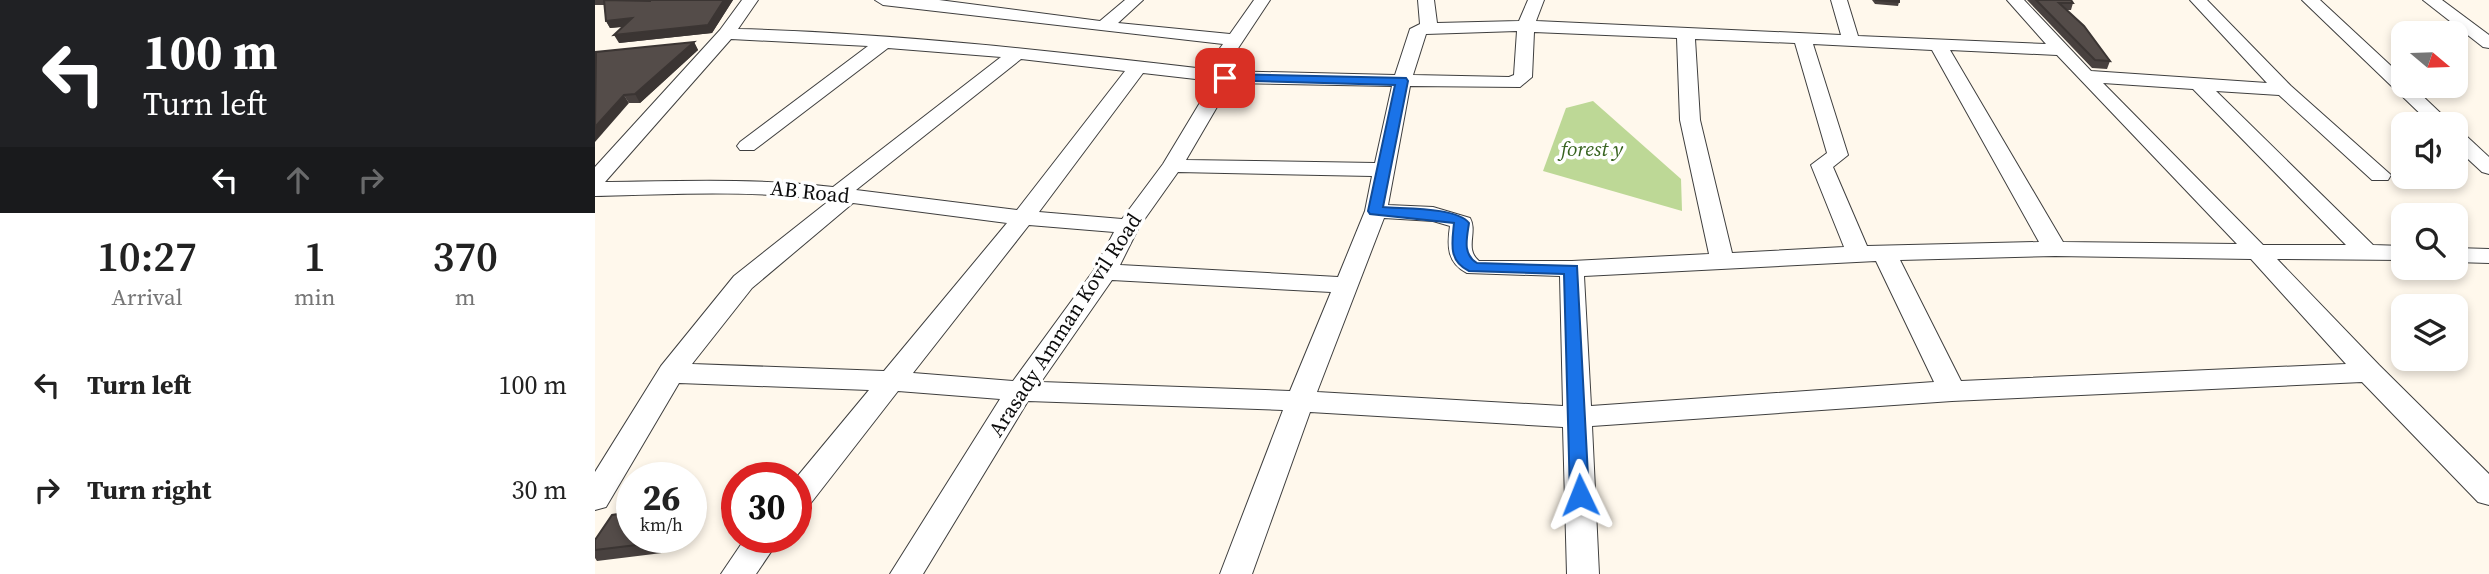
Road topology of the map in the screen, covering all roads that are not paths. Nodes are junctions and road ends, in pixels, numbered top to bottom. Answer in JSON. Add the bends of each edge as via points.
{"nodes":[{"id":1,"x":750,"y":0,"type":"edge"},
{"id":2,"x":883,"y":0,"type":"edge"},
{"id":3,"x":1135,"y":0,"type":"edge"},
{"id":4,"x":1262,"y":0,"type":"edge"},
{"id":5,"x":1426,"y":0,"type":"edge"},
{"id":6,"x":1536,"y":0,"type":"edge"},
{"id":7,"x":1839,"y":0,"type":"edge"},
{"id":8,"x":2015,"y":0,"type":"edge"},
{"id":9,"x":2198,"y":0,"type":"edge"},
{"id":10,"x":2311,"y":0,"type":"edge"},
{"id":11,"x":2431,"y":0,"type":"edge"},
{"id":12,"x":1526,"y":26,"type":"junction"},
{"id":13,"x":1103,"y":27,"type":"junction"},
{"id":14,"x":1429,"y":27,"type":"junction"},
{"id":15,"x":1686,"y":34,"type":"junction"},
{"id":16,"x":724,"y":37,"type":"junction"},
{"id":17,"x":1803,"y":39,"type":"junction"},
{"id":18,"x":1234,"y":40,"type":"junction"},
{"id":19,"x":1851,"y":40,"type":"junction"},
{"id":20,"x":696,"y":42,"type":"edge"},
{"id":21,"x":885,"y":42,"type":"junction"},
{"id":22,"x":2489,"y":43,"type":"edge"},
{"id":23,"x":1939,"y":46,"type":"junction"},
{"id":24,"x":2060,"y":50,"type":"junction"},
{"id":25,"x":1017,"y":53,"type":"junction"},
{"id":26,"x":1137,"y":68,"type":"junction"},
{"id":27,"x":2086,"y":76,"type":"junction"},
{"id":28,"x":1217,"y":77,"type":"junction"},
{"id":29,"x":1402,"y":81,"type":"junction"},
{"id":30,"x":2199,"y":85,"type":"junction"},
{"id":31,"x":2284,"y":90,"type":"junction"},
{"id":32,"x":2429,"y":112,"type":"edge"},
{"id":33,"x":747,"y":146,"type":"dead end"},
{"id":34,"x":2468,"y":148,"type":"edge"},
{"id":35,"x":1173,"y":166,"type":"junction"},
{"id":36,"x":2489,"y":168,"type":"edge"},
{"id":37,"x":1386,"y":170,"type":"junction"},
{"id":38,"x":2380,"y":175,"type":"dead end"},
{"id":39,"x":595,"y":180,"type":"edge"},
{"id":40,"x":595,"y":189,"type":"edge"},
{"id":41,"x":843,"y":195,"type":"junction"},
{"id":42,"x":1375,"y":211,"type":"junction"},
{"id":43,"x":1023,"y":218,"type":"junction"},
{"id":44,"x":1128,"y":226,"type":"junction"},
{"id":45,"x":2055,"y":249,"type":"junction"},
{"id":46,"x":2257,"y":252,"type":"junction"},
{"id":47,"x":2367,"y":252,"type":"junction"},
{"id":48,"x":2391,"y":253,"type":"edge"},
{"id":49,"x":1858,"y":254,"type":"junction"},
{"id":50,"x":1885,"y":254,"type":"junction"},
{"id":51,"x":2468,"y":256,"type":"edge"},
{"id":52,"x":2489,"y":257,"type":"edge"},
{"id":53,"x":1722,"y":262,"type":"junction"},
{"id":54,"x":1572,"y":269,"type":"junction"},
{"id":55,"x":1105,"y":272,"type":"junction"},
{"id":56,"x":1344,"y":285,"type":"junction"},
{"id":57,"x":2369,"y":372,"type":"junction"},
{"id":58,"x":671,"y":373,"type":"junction"},
{"id":59,"x":890,"y":381,"type":"junction"},
{"id":60,"x":1020,"y":391,"type":"junction"},
{"id":61,"x":1952,"y":391,"type":"junction"},
{"id":62,"x":1300,"y":401,"type":"junction"},
{"id":63,"x":1577,"y":416,"type":"junction"},
{"id":64,"x":812,"y":479,"type":"edge"},
{"id":65,"x":2489,"y":493,"type":"edge"},
{"id":66,"x":595,"y":498,"type":"edge"},
{"id":67,"x":753,"y":553,"type":"edge"},
{"id":68,"x":737,"y":574,"type":"edge"},
{"id":69,"x":906,"y":574,"type":"edge"},
{"id":70,"x":1236,"y":574,"type":"edge"},
{"id":71,"x":1583,"y":574,"type":"edge"}],
"edges":[{"from":1,"to":16,"type":"street"},
{"from":2,"to":13,"type":"street"},
{"from":3,"to":13,"type":"street"},
{"from":4,"to":18,"type":"street","name":"Arasady Amman Kovil Road"},
{"from":5,"to":14,"type":"street"},
{"from":6,"to":12,"type":"street"},
{"from":7,"to":19,"type":"street"},
{"from":8,"to":24,"type":"street"},
{"from":9,"to":31,"type":"street"},
{"from":10,"to":32,"type":"street"},
{"from":11,"to":22,"type":"street"},
{"from":12,"to":14,"type":"street"},
{"from":12,"to":15,"type":"street"},
{"from":12,"to":29,"type":"street","via":[[1523,76],[1518,81]]},
{"from":13,"to":18,"type":"street"},
{"from":14,"to":29,"type":"street","via":[[1415,33]]},
{"from":15,"to":17,"type":"street"},
{"from":15,"to":53,"type":"street","via":[[1690,120]]},
{"from":16,"to":20,"type":"street"},
{"from":16,"to":21,"type":"street"},
{"from":16,"to":39,"type":"street"},
{"from":17,"to":19,"type":"street"},
{"from":17,"to":49,"type":"street","via":[[1838,155],[1822,165]]},
{"from":18,"to":28,"type":"street","name":"Arasady Amman Kovil Road"},
{"from":19,"to":23,"type":"street"},
{"from":21,"to":25,"type":"street"},
{"from":21,"to":33,"type":"street"},
{"from":23,"to":24,"type":"street"},
{"from":23,"to":45,"type":"street"},
{"from":24,"to":27,"type":"street"},
{"from":25,"to":26,"type":"street"},
{"from":25,"to":41,"type":"street"},
{"from":26,"to":28,"type":"street"},
{"from":26,"to":43,"type":"street"},
{"from":27,"to":30,"type":"street"},
{"from":27,"to":46,"type":"street"},
{"from":28,"to":29,"type":"street"},
{"from":28,"to":35,"type":"street","name":"Arasady Amman Kovil Road"},
{"from":29,"to":37,"type":"street"},
{"from":30,"to":31,"type":"street"},
{"from":30,"to":47,"type":"street"},
{"from":31,"to":38,"type":"street"},
{"from":34,"to":36,"type":"street"},
{"from":35,"to":37,"type":"street"},
{"from":35,"to":44,"type":"street","name":"Arasady Amman Kovil Road"},
{"from":37,"to":42,"type":"street"},
{"from":40,"to":41,"type":"street","name":"AB Road","via":[[732,186]]},
{"from":41,"to":43,"type":"street","name":"AB Road"},
{"from":41,"to":58,"type":"street","via":[[743,282]]},
{"from":42,"to":54,"type":"street","via":[[1459,220],[1458,250],[1475,268]]},
{"from":42,"to":56,"type":"street"},
{"from":43,"to":44,"type":"street","name":"AB Road"},
{"from":43,"to":59,"type":"street"},
{"from":44,"to":55,"type":"street","name":"Arasady Amman Kovil Road"},
{"from":45,"to":46,"type":"street"},
{"from":45,"to":50,"type":"street"},
{"from":46,"to":47,"type":"street"},
{"from":46,"to":57,"type":"street"},
{"from":47,"to":48,"type":"street"},
{"from":49,"to":50,"type":"street"},
{"from":49,"to":53,"type":"street"},
{"from":50,"to":61,"type":"street"},
{"from":51,"to":52,"type":"street"},
{"from":53,"to":54,"type":"street"},
{"from":54,"to":63,"type":"street"},
{"from":55,"to":56,"type":"street"},
{"from":55,"to":60,"type":"street","name":"Arasady Amman Kovil Road"},
{"from":56,"to":62,"type":"street"},
{"from":57,"to":61,"type":"street"},
{"from":57,"to":65,"type":"street"},
{"from":58,"to":59,"type":"street"},
{"from":58,"to":66,"type":"street"},
{"from":59,"to":60,"type":"street"},
{"from":59,"to":64,"type":"street"},
{"from":60,"to":62,"type":"street"},
{"from":60,"to":69,"type":"street","name":"Arasady Amman Kovil Road"},
{"from":61,"to":63,"type":"street"},
{"from":62,"to":63,"type":"street"},
{"from":62,"to":70,"type":"street"},
{"from":63,"to":71,"type":"street"},
{"from":67,"to":68,"type":"street"}]}
